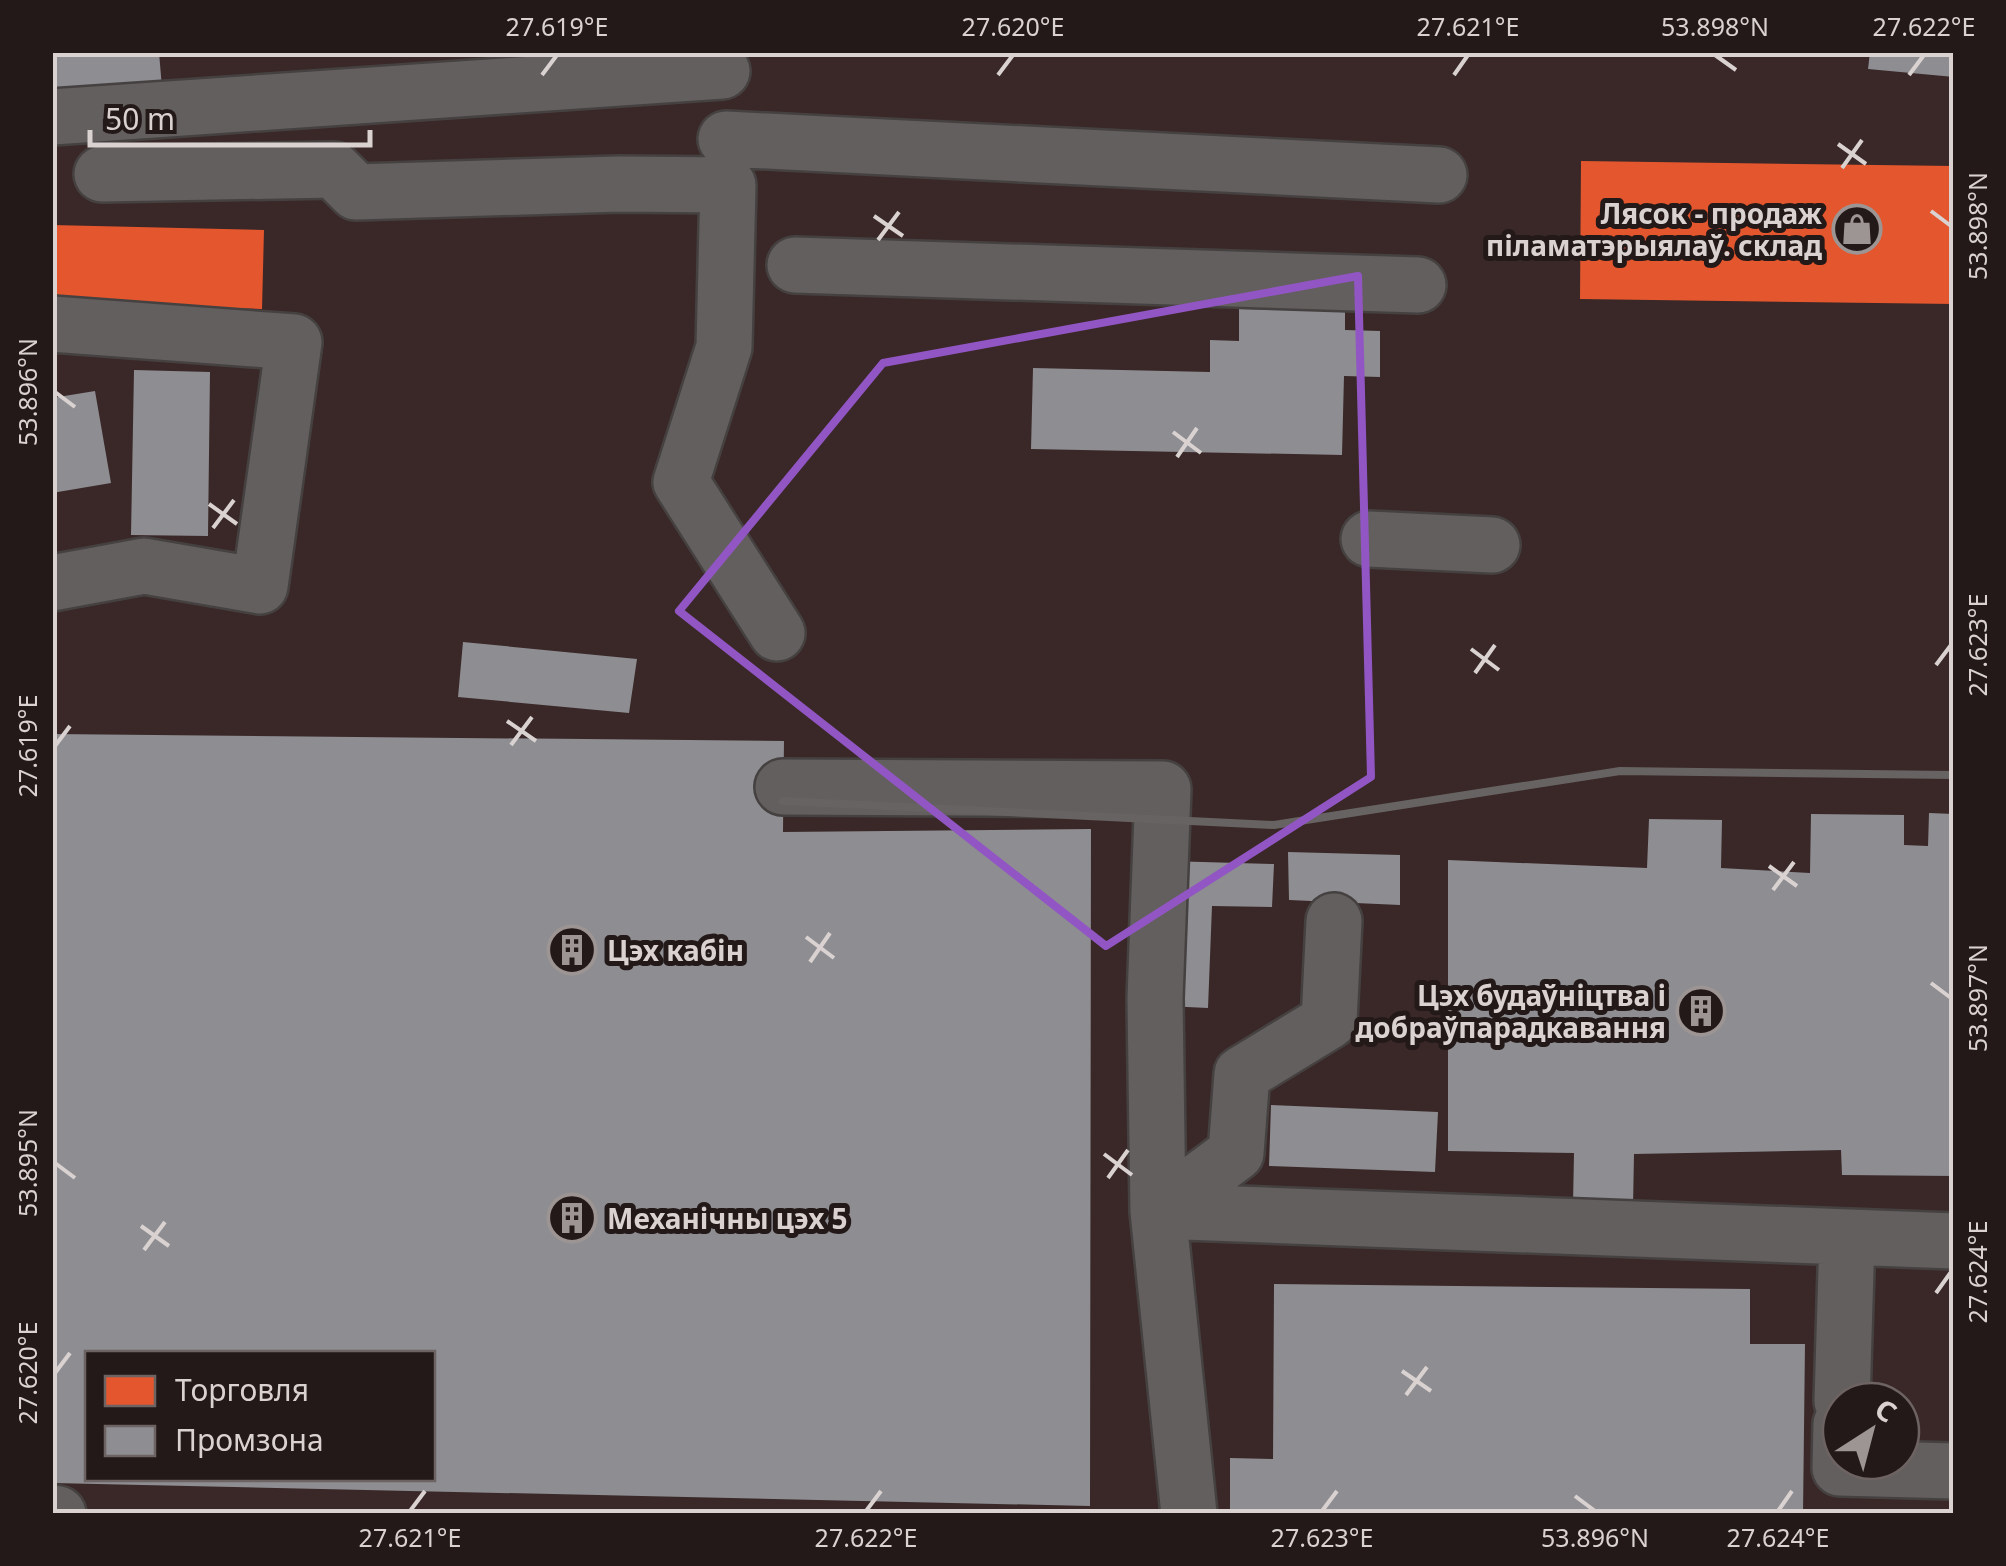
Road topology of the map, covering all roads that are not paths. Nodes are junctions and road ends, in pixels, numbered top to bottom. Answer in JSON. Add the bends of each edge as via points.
{"nodes":[{"id":1,"x":722,"y":62,"type":"edge"},
{"id":2,"x":52,"y":117,"type":"edge"},
{"id":3,"x":727,"y":162,"type":"junction"},
{"id":4,"x":102,"y":174,"type":"dead end"},
{"id":5,"x":1439,"y":174,"type":"dead end"},
{"id":6,"x":795,"y":264,"type":"dead end"},
{"id":7,"x":1418,"y":285,"type":"dead end"},
{"id":8,"x":52,"y":324,"type":"edge"},
{"id":9,"x":1369,"y":539,"type":"dead end"},
{"id":10,"x":1492,"y":546,"type":"dead end"},
{"id":11,"x":52,"y":583,"type":"edge"},
{"id":12,"x":777,"y":633,"type":"dead end"},
{"id":13,"x":784,"y":787,"type":"dead end"},
{"id":14,"x":1334,"y":921,"type":"dead end"},
{"id":15,"x":1158,"y":1211,"type":"junction"},
{"id":16,"x":1847,"y":1237,"type":"junction"},
{"id":17,"x":1954,"y":1241,"type":"edge"},
{"id":18,"x":1843,"y":1381,"type":"edge"},
{"id":19,"x":1921,"y":1470,"type":"edge"},
{"id":20,"x":1954,"y":1471,"type":"edge"},
{"id":21,"x":1189,"y":1514,"type":"edge"}],
"edges":[{"from":1,"to":2,"type":"lane"},
{"from":1,"to":3,"type":"lane"},
{"from":3,"to":4,"type":"lane","via":[[619,184],[356,192],[334,170]]},
{"from":3,"to":5,"type":"lane"},
{"from":3,"to":12,"type":"lane","via":[[724,347],[682,482]]},
{"from":6,"to":7,"type":"lane"},
{"from":8,"to":11,"type":"lane","via":[[294,342],[260,586],[144,566]]},
{"from":9,"to":10,"type":"lane"},
{"from":13,"to":15,"type":"lane","via":[[1163,789],[1155,998]]},
{"from":14,"to":15,"type":"lane","via":[[1329,1020],[1242,1074],[1236,1153]]},
{"from":15,"to":16,"type":"lane"},
{"from":15,"to":21,"type":"lane"},
{"from":16,"to":17,"type":"lane"},
{"from":16,"to":18,"type":"lane"},
{"from":19,"to":20,"type":"lane"}]}
